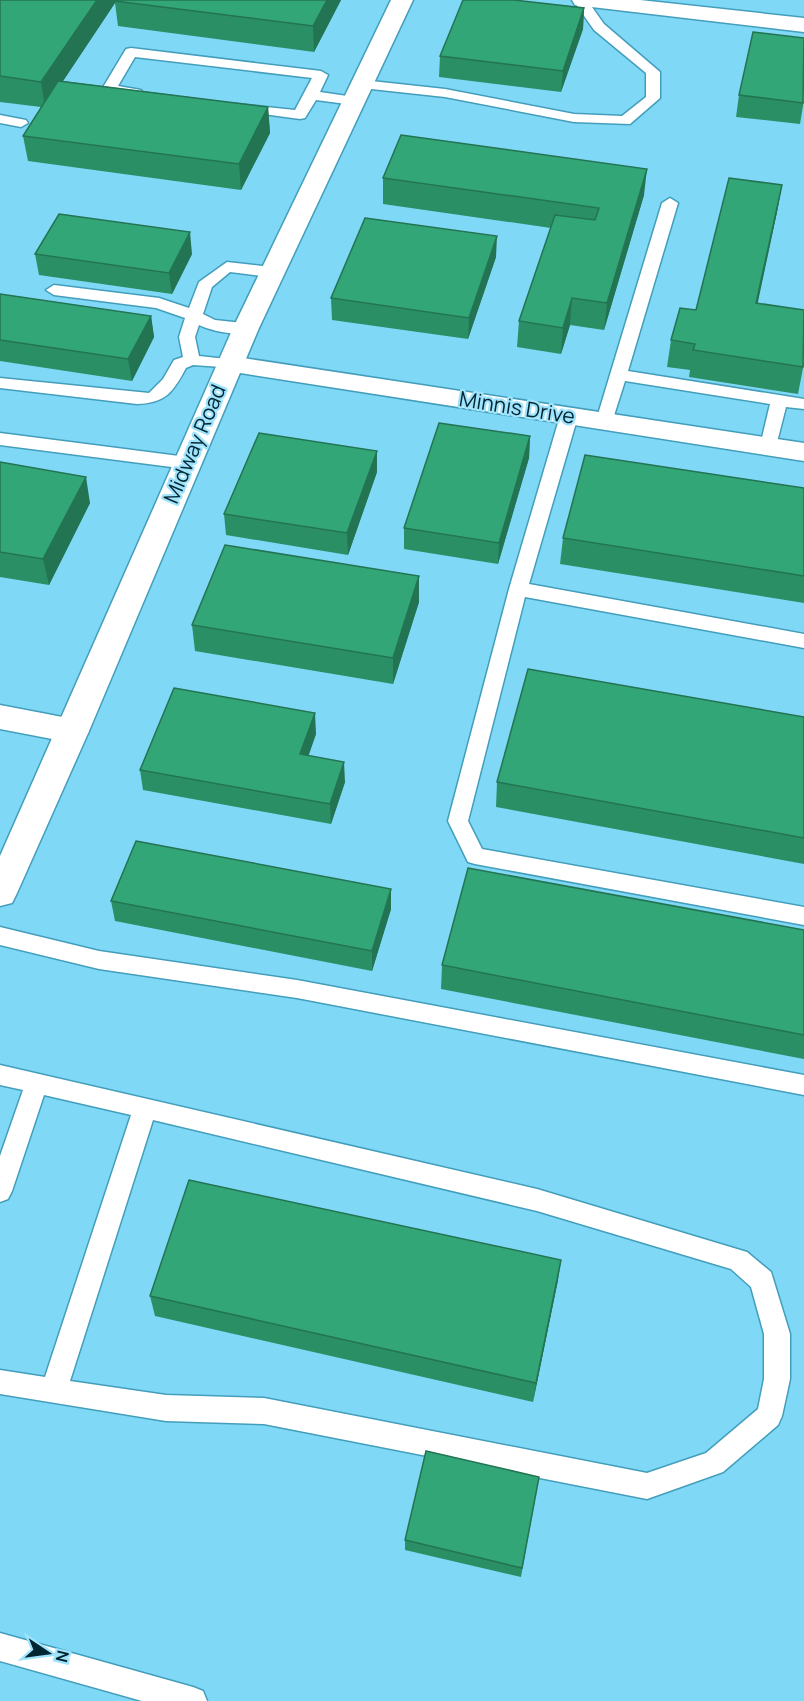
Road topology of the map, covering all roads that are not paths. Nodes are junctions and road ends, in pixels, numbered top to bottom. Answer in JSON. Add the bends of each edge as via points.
{"nodes":[{"id":1,"x":402,"y":0,"type":"edge"},
{"id":2,"x":582,"y":0,"type":"edge"},
{"id":3,"x":804,"y":25,"type":"edge"},
{"id":4,"x":358,"y":93,"type":"junction"},
{"id":5,"x":154,"y":95,"type":"edge"},
{"id":6,"x":310,"y":95,"type":"junction"},
{"id":7,"x":221,"y":104,"type":"edge"},
{"id":8,"x":0,"y":119,"type":"edge"},
{"id":9,"x":21,"y":123,"type":"dead end"},
{"id":10,"x":670,"y":203,"type":"dead end"},
{"id":11,"x":272,"y":272,"type":"junction"},
{"id":12,"x":54,"y":290,"type":"dead end"},
{"id":13,"x":194,"y":316,"type":"junction"},
{"id":14,"x":246,"y":328,"type":"junction"},
{"id":15,"x":192,"y":360,"type":"junction"},
{"id":16,"x":230,"y":364,"type":"junction"},
{"id":17,"x":618,"y":375,"type":"junction"},
{"id":18,"x":0,"y":383,"type":"edge"},
{"id":19,"x":779,"y":400,"type":"junction"},
{"id":20,"x":804,"y":404,"type":"edge"},
{"id":21,"x":570,"y":416,"type":"junction"},
{"id":22,"x":605,"y":421,"type":"junction"},
{"id":23,"x":0,"y":439,"type":"edge"},
{"id":24,"x":769,"y":446,"type":"junction"},
{"id":25,"x":804,"y":452,"type":"edge"},
{"id":26,"x":187,"y":463,"type":"junction"},
{"id":27,"x":518,"y":589,"type":"junction"},
{"id":28,"x":804,"y":641,"type":"edge"},
{"id":29,"x":0,"y":717,"type":"edge"},
{"id":30,"x":73,"y":731,"type":"junction"},
{"id":31,"x":0,"y":893,"type":"edge"},
{"id":32,"x":804,"y":916,"type":"edge"},
{"id":33,"x":0,"y":936,"type":"edge"},
{"id":34,"x":0,"y":1075,"type":"edge"},
{"id":35,"x":38,"y":1083,"type":"junction"},
{"id":36,"x":804,"y":1085,"type":"edge"},
{"id":37,"x":145,"y":1108,"type":"junction"},
{"id":38,"x":0,"y":1191,"type":"edge"},
{"id":39,"x":0,"y":1382,"type":"edge"},
{"id":40,"x":54,"y":1390,"type":"junction"},
{"id":41,"x":0,"y":1647,"type":"edge"},
{"id":42,"x":193,"y":1701,"type":"edge"}],
"edges":[{"from":1,"to":4,"type":"main road","name":"Midway Road"},
{"from":2,"to":3,"type":"main road"},
{"from":2,"to":4,"type":"lane","via":[[599,27],[653,72],[653,98],[625,121],[574,117],[445,93]]},
{"from":4,"to":6,"type":"lane"},
{"from":4,"to":11,"type":"main road","name":"Midway Road"},
{"from":5,"to":6,"type":"lane","via":[[109,89],[131,52],[321,75]]},
{"from":6,"to":7,"type":"lane","via":[[300,115]]},
{"from":8,"to":9,"type":"lane"},
{"from":10,"to":17,"type":"lane"},
{"from":11,"to":13,"type":"lane","via":[[227,267],[205,285]]},
{"from":11,"to":14,"type":"main road","name":"Midway Road"},
{"from":12,"to":13,"type":"lane","via":[[159,303]]},
{"from":13,"to":14,"type":"lane","via":[[212,325]]},
{"from":13,"to":15,"type":"lane","via":[[187,337]]},
{"from":14,"to":16,"type":"main road","name":"Midway Road"},
{"from":15,"to":16,"type":"lane"},
{"from":15,"to":18,"type":"lane","via":[[180,364],[154,398],[106,398]]},
{"from":16,"to":21,"type":"main road","name":"Minnis Drive"},
{"from":16,"to":26,"type":"main road","name":"Midway Road"},
{"from":17,"to":19,"type":"lane"},
{"from":17,"to":22,"type":"lane"},
{"from":19,"to":20,"type":"lane"},
{"from":19,"to":24,"type":"lane"},
{"from":21,"to":22,"type":"main road","name":"Minnis Drive"},
{"from":21,"to":27,"type":"lane"},
{"from":22,"to":24,"type":"main road","name":"Minnis Drive"},
{"from":23,"to":26,"type":"lane"},
{"from":24,"to":25,"type":"main road","name":"Minnis Drive"},
{"from":26,"to":30,"type":"main road","name":"Midway Road"},
{"from":27,"to":28,"type":"lane"},
{"from":27,"to":32,"type":"lane","via":[[458,821],[475,856]]},
{"from":29,"to":30,"type":"main road"},
{"from":30,"to":31,"type":"main road","name":"Midway Road"},
{"from":33,"to":36,"type":"lane","via":[[99,960],[297,989]]},
{"from":34,"to":35,"type":"lane"},
{"from":35,"to":37,"type":"lane"},
{"from":35,"to":38,"type":"lane"},
{"from":37,"to":40,"type":"lane"},
{"from":37,"to":40,"type":"lane","via":[[537,1200],[738,1260],[762,1280],[777,1334],[777,1379],[769,1416],[714,1463],[647,1486],[264,1411],[166,1408]]},
{"from":39,"to":40,"type":"lane"},
{"from":41,"to":42,"type":"lane"}]}
